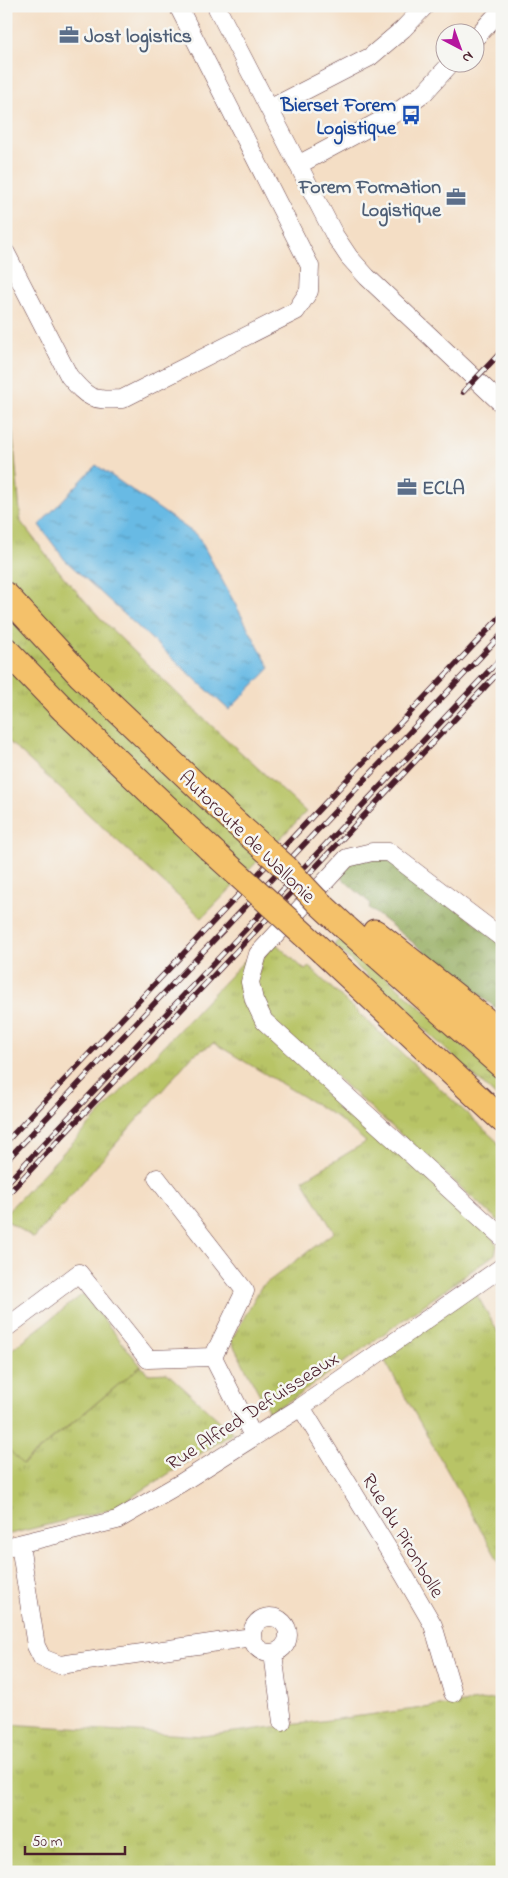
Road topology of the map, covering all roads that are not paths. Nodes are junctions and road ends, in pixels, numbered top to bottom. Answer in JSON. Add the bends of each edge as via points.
{"nodes":[{"id":1,"x":178,"y":6,"type":"edge"},
{"id":2,"x":216,"y":6,"type":"edge"},
{"id":3,"x":424,"y":6,"type":"edge"},
{"id":4,"x":502,"y":9,"type":"edge"},
{"id":5,"x":486,"y":26,"type":"edge"},
{"id":6,"x":443,"y":72,"type":"edge"},
{"id":7,"x":269,"y":110,"type":"junction"},
{"id":8,"x":298,"y":165,"type":"junction"},
{"id":9,"x":6,"y":253,"type":"edge"},
{"id":10,"x":502,"y":404,"type":"edge"},
{"id":11,"x":6,"y":595,"type":"edge"},
{"id":12,"x":10,"y":655,"type":"edge"},
{"id":13,"x":351,"y":923,"type":"junction"},
{"id":14,"x":502,"y":938,"type":"edge"},
{"id":15,"x":502,"y":1034,"type":"edge"},
{"id":16,"x":502,"y":1066,"type":"edge"},
{"id":17,"x":502,"y":1120,"type":"edge"},
{"id":18,"x":157,"y":1178,"type":"dead end"},
{"id":19,"x":502,"y":1237,"type":"edge"},
{"id":20,"x":502,"y":1267,"type":"edge"},
{"id":21,"x":6,"y":1328,"type":"edge"},
{"id":22,"x":213,"y":1357,"type":"junction"},
{"id":23,"x":301,"y":1407,"type":"junction"},
{"id":24,"x":253,"y":1436,"type":"junction"},
{"id":25,"x":13,"y":1546,"type":"edge"},
{"id":26,"x":252,"y":1637,"type":"junction"},
{"id":27,"x":273,"y":1653,"type":"junction"},
{"id":28,"x":453,"y":1693,"type":"dead end"},
{"id":29,"x":282,"y":1722,"type":"dead end"}],
"edges":[{"from":1,"to":9,"type":"street","via":[[310,266],[310,291],[296,311],[122,399],[98,401],[82,392],[69,376]]},
{"from":2,"to":7,"type":"street"},
{"from":3,"to":7,"type":"street","via":[[370,57]]},
{"from":4,"to":5,"type":"street"},
{"from":6,"to":8,"type":"street","via":[[424,92],[397,112]]},
{"from":7,"to":8,"type":"street"},
{"from":8,"to":10,"type":"street","via":[[349,258]]},
{"from":11,"to":13,"type":"highway","name":"Autoroute de Wallonie","bridge":true,"via":[[87,682],[285,867],[316,900]]},
{"from":12,"to":17,"type":"highway","name":"Autoroute de Wallonie","bridge":true,"via":[[209,848]]},
{"from":13,"to":15,"type":"highway"},
{"from":13,"to":16,"type":"highway","name":"Autoroute de Wallonie"},
{"from":14,"to":19,"type":"street","via":[[389,852],[372,852],[347,858],[258,954],[250,982],[264,1021]]},
{"from":18,"to":22,"type":"street","via":[[245,1291]]},
{"from":20,"to":23,"type":"street","name":"Rue Alfred Defuisseaux"},
{"from":21,"to":22,"type":"street","via":[[80,1273],[148,1359]]},
{"from":22,"to":24,"type":"street"},
{"from":23,"to":24,"type":"street","name":"Rue Alfred Defuisseaux"},
{"from":23,"to":28,"type":"street","name":"Rue du Pironbolle","via":[[433,1625]]},
{"from":24,"to":25,"type":"street","name":"Rue Alfred Defuisseaux","via":[[117,1520]]},
{"from":25,"to":26,"type":"street","via":[[36,1646],[42,1658],[60,1665]]},
{"from":26,"to":27,"type":"street","via":[[257,1648]]},
{"from":26,"to":27,"type":"street","via":[[254,1626],[262,1618],[278,1618],[286,1626],[288,1637],[283,1648]]},
{"from":27,"to":29,"type":"street"}]}
